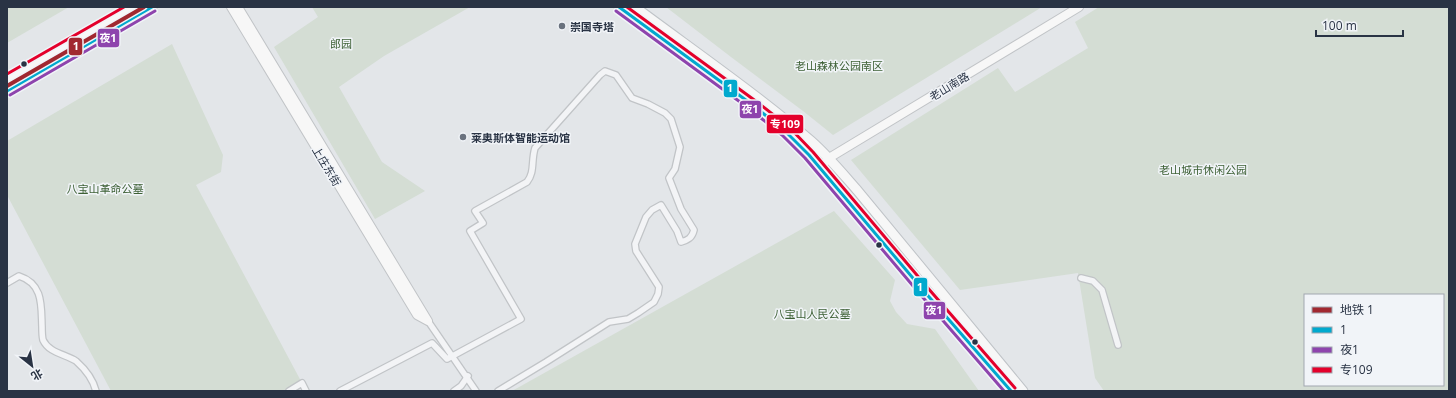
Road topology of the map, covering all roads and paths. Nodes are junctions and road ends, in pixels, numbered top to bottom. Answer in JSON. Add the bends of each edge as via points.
{"nodes":[{"id":1,"x":134,"y":7,"type":"edge"},
{"id":2,"x":152,"y":7,"type":"edge"},
{"id":3,"x":231,"y":7,"type":"edge"},
{"id":4,"x":238,"y":7,"type":"edge"},
{"id":5,"x":619,"y":7,"type":"edge"},
{"id":6,"x":635,"y":7,"type":"edge"},
{"id":7,"x":1079,"y":7,"type":"edge"},
{"id":8,"x":7,"y":80,"type":"edge"},
{"id":9,"x":7,"y":91,"type":"edge"},
{"id":10,"x":829,"y":158,"type":"junction"},
{"id":11,"x":820,"y":167,"type":"junction"},
{"id":12,"x":1081,"y":278,"type":"dead end"},
{"id":13,"x":7,"y":283,"type":"edge"},
{"id":14,"x":428,"y":321,"type":"junction"},
{"id":15,"x":1118,"y":344,"type":"dead end"},
{"id":16,"x":96,"y":391,"type":"edge"},
{"id":17,"x":289,"y":391,"type":"edge"},
{"id":18,"x":306,"y":391,"type":"edge"},
{"id":19,"x":340,"y":391,"type":"edge"},
{"id":20,"x":454,"y":391,"type":"edge"},
{"id":21,"x":476,"y":391,"type":"edge"},
{"id":22,"x":480,"y":391,"type":"edge"},
{"id":23,"x":498,"y":391,"type":"edge"},
{"id":24,"x":1011,"y":391,"type":"edge"},
{"id":25,"x":1023,"y":391,"type":"edge"}],
"edges":[{"from":1,"to":8,"type":"main road"},
{"from":2,"to":9,"type":"main road"},
{"from":3,"to":14,"type":"main road","name":"上庄东街","via":[[417,315]]},
{"from":4,"to":14,"type":"main road","name":"上庄东街"},
{"from":5,"to":11,"type":"main road","via":[[760,111],[785,131]]},
{"from":6,"to":10,"type":"main road","via":[[758,98]]},
{"from":7,"to":10,"type":"main road","name":"老山南路"},
{"from":10,"to":11,"type":"main road","name":"老山南路"},
{"from":10,"to":25,"type":"main road"},
{"from":11,"to":24,"type":"main road"},
{"from":12,"to":15,"type":"street","via":[[1093,281],[1102,290]]},
{"from":13,"to":16,"type":"street","via":[[19,276],[28,279],[35,287],[40,296],[42,339],[47,346],[75,361],[84,369],[95,384]]},
{"from":14,"to":21,"type":"street","name":"上庄东街"},
{"from":17,"to":18,"type":"street","via":[[302,383]]},
{"from":19,"to":23,"type":"street","via":[[432,343],[447,359],[521,318],[470,232],[483,223],[476,211],[527,182],[532,176],[532,157],[535,148],[600,75],[605,71],[610,72],[616,75],[632,98],[660,110],[671,119],[680,147],[675,169],[669,178],[681,209],[694,230],[693,236],[681,242],[661,205],[652,210],[644,221],[635,244],[636,251],[659,287],[654,302],[628,319],[608,322]]},
{"from":20,"to":22,"type":"street","via":[[469,375]]}]}
